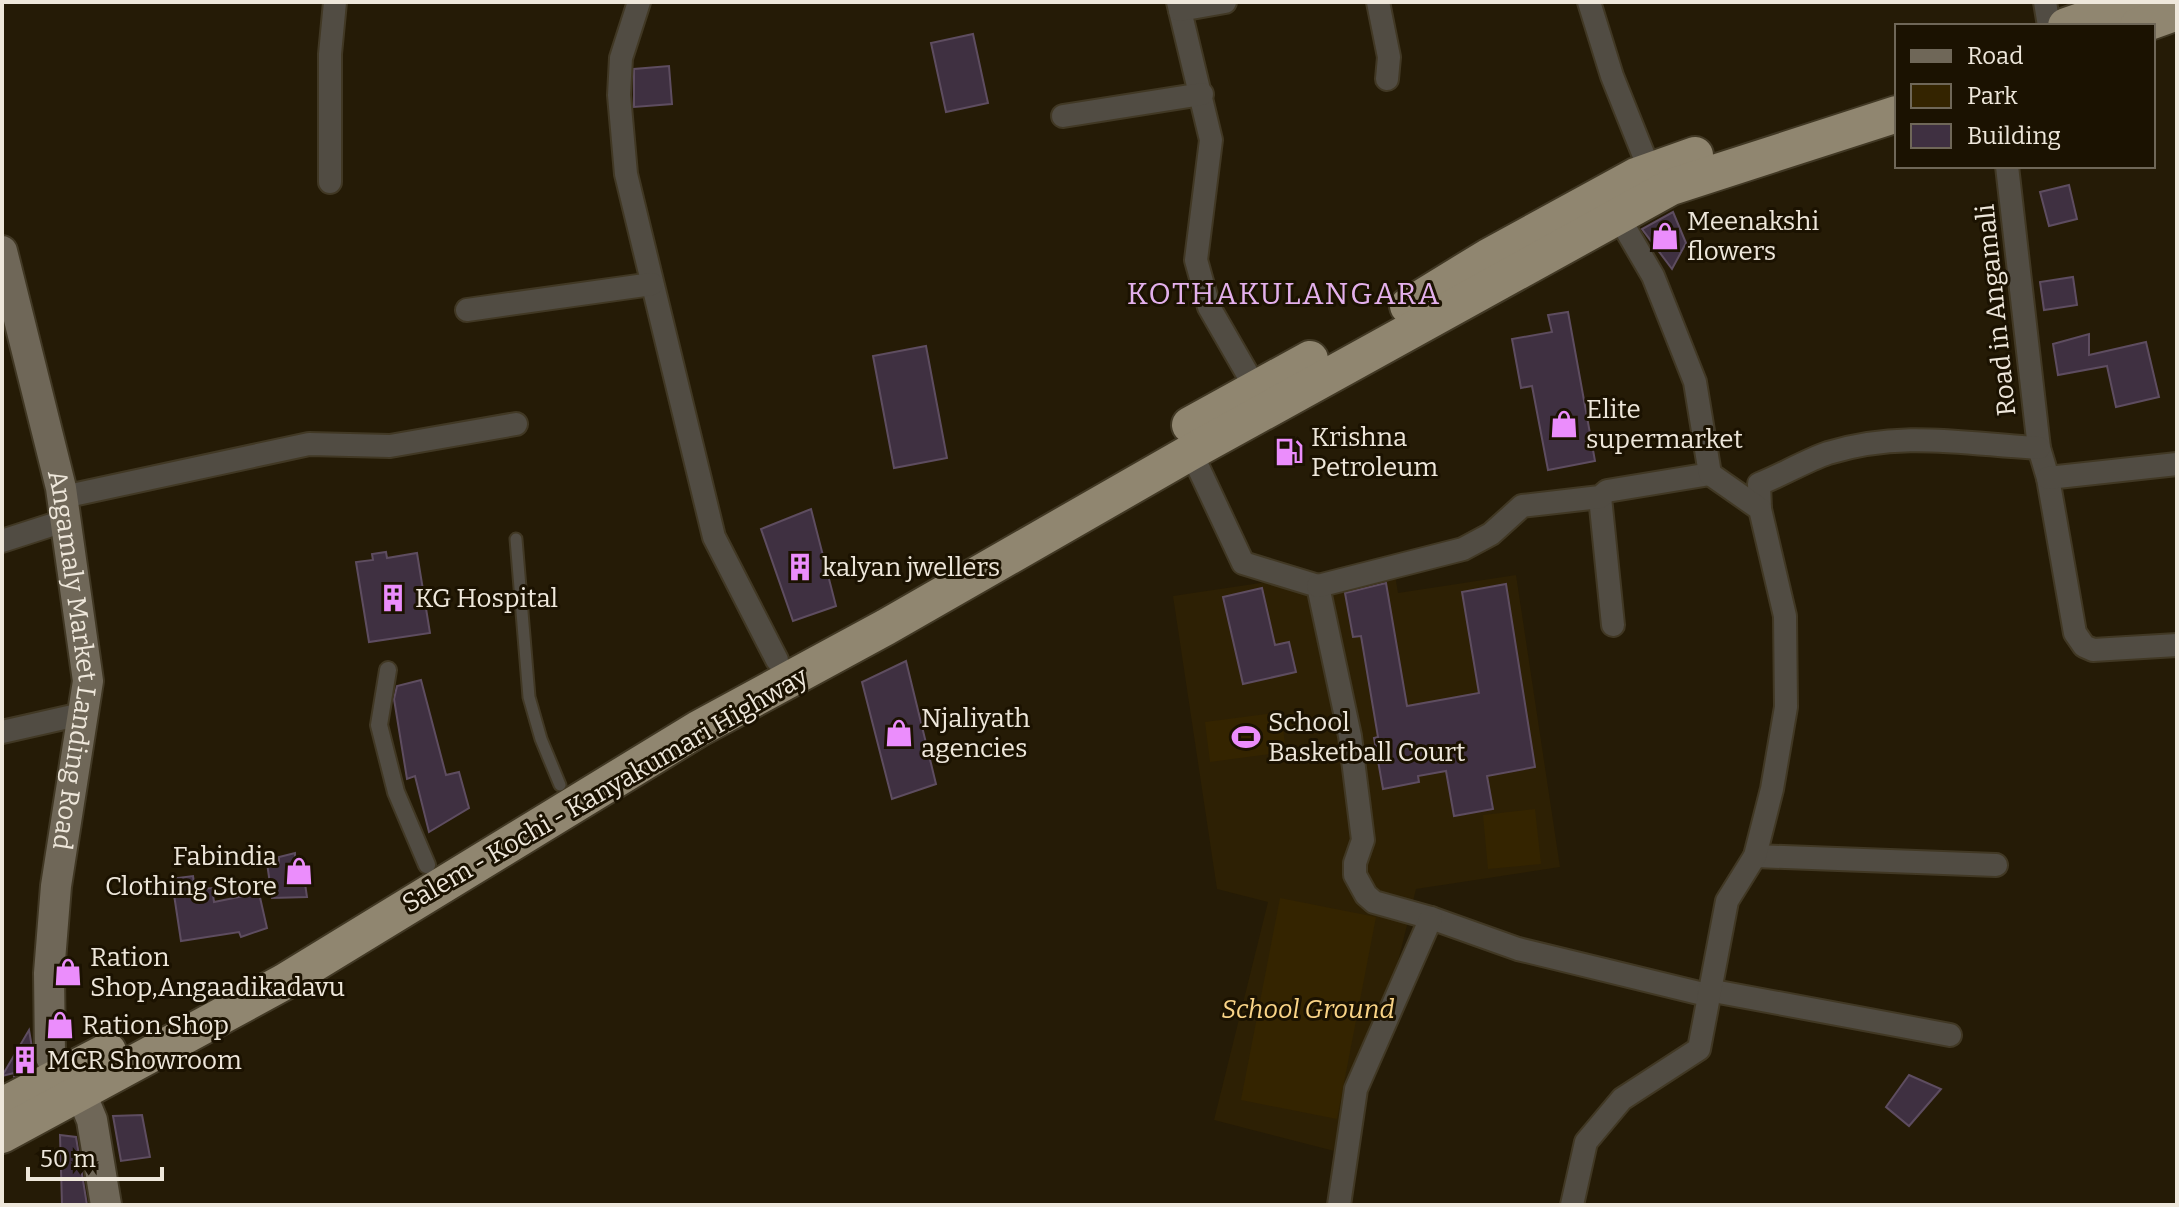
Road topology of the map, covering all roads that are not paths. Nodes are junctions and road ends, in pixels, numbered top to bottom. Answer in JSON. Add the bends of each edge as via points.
{"nodes":[{"id":1,"x":335,"y":2,"type":"edge"},
{"id":2,"x":639,"y":2,"type":"edge"},
{"id":3,"x":1225,"y":2,"type":"edge"},
{"id":4,"x":1378,"y":2,"type":"edge"},
{"id":5,"x":1589,"y":2,"type":"edge"},
{"id":6,"x":2045,"y":2,"type":"edge"},
{"id":7,"x":2136,"y":2,"type":"edge"},
{"id":8,"x":1179,"y":6,"type":"edge"},
{"id":9,"x":2177,"y":12,"type":"edge"},
{"id":10,"x":2049,"y":24,"type":"edge"},
{"id":11,"x":2072,"y":24,"type":"edge"},
{"id":12,"x":2144,"y":24,"type":"edge"},
{"id":13,"x":1387,"y":79,"type":"dead end"},
{"id":14,"x":1895,"y":88,"type":"edge"},
{"id":15,"x":1202,"y":94,"type":"junction"},
{"id":16,"x":1895,"y":115,"type":"edge"},
{"id":17,"x":1063,"y":116,"type":"dead end"},
{"id":18,"x":2007,"y":168,"type":"edge"},
{"id":19,"x":1650,"y":171,"type":"junction"},
{"id":20,"x":330,"y":182,"type":"dead end"},
{"id":21,"x":1618,"y":216,"type":"junction"},
{"id":22,"x":2,"y":251,"type":"edge"},
{"id":23,"x":652,"y":284,"type":"junction"},
{"id":24,"x":467,"y":310,"type":"dead end"},
{"id":25,"x":1255,"y":387,"type":"junction"},
{"id":26,"x":516,"y":424,"type":"dead end"},
{"id":27,"x":2039,"y":448,"type":"junction"},
{"id":28,"x":1191,"y":452,"type":"junction"},
{"id":29,"x":2177,"y":464,"type":"edge"},
{"id":30,"x":1710,"y":474,"type":"junction"},
{"id":31,"x":2048,"y":478,"type":"junction"},
{"id":32,"x":1600,"y":497,"type":"junction"},
{"id":33,"x":65,"y":509,"type":"junction"},
{"id":34,"x":1760,"y":509,"type":"junction"},
{"id":35,"x":516,"y":539,"type":"dead end"},
{"id":36,"x":2,"y":541,"type":"edge"},
{"id":37,"x":1318,"y":586,"type":"junction"},
{"id":38,"x":1613,"y":625,"type":"dead end"},
{"id":39,"x":2177,"y":645,"type":"edge"},
{"id":40,"x":777,"y":660,"type":"junction"},
{"id":41,"x":388,"y":670,"type":"dead end"},
{"id":42,"x":86,"y":713,"type":"junction"},
{"id":43,"x":2,"y":732,"type":"edge"},
{"id":44,"x":560,"y":785,"type":"junction"},
{"id":45,"x":1755,"y":856,"type":"junction"},
{"id":46,"x":427,"y":865,"type":"junction"},
{"id":47,"x":1996,"y":865,"type":"dead end"},
{"id":48,"x":1431,"y":918,"type":"junction"},
{"id":49,"x":1708,"y":992,"type":"junction"},
{"id":50,"x":1950,"y":1035,"type":"dead end"},
{"id":51,"x":70,"y":1083,"type":"junction"},
{"id":52,"x":2,"y":1106,"type":"edge"},
{"id":53,"x":2,"y":1135,"type":"edge"},
{"id":54,"x":106,"y":1205,"type":"edge"},
{"id":55,"x":1339,"y":1205,"type":"edge"},
{"id":56,"x":1572,"y":1205,"type":"edge"}],
"edges":[{"from":1,"to":20,"type":"street"},
{"from":2,"to":23,"type":"street","via":[[621,58],[619,95],[626,174]]},
{"from":3,"to":8,"type":"street"},
{"from":4,"to":13,"type":"street","via":[[1389,57]]},
{"from":5,"to":19,"type":"street"},
{"from":6,"to":10,"type":"street"},
{"from":7,"to":11,"type":"highway"},
{"from":8,"to":15,"type":"street"},
{"from":9,"to":12,"type":"highway"},
{"from":14,"to":19,"type":"highway","name":"Salem - Kochi - Kanyakumari Highway"},
{"from":15,"to":17,"type":"street"},
{"from":15,"to":25,"type":"street","via":[[1211,140],[1196,260],[1209,307]]},
{"from":16,"to":21,"type":"highway","name":"Salem - Kochi - Kanyakumari Highway","via":[[1671,187]]},
{"from":18,"to":27,"type":"street","name":"Road in Angamali"},
{"from":19,"to":25,"type":"highway","name":"Salem - Kochi - Kanyakumari Highway"},
{"from":21,"to":28,"type":"highway","name":"Salem - Kochi - Kanyakumari Highway"},
{"from":21,"to":30,"type":"street","via":[[1653,276],[1695,382]]},
{"from":22,"to":33,"type":"main road","name":"Angamaly Market Landing Road"},
{"from":23,"to":24,"type":"street"},
{"from":23,"to":40,"type":"street","via":[[714,537]]},
{"from":25,"to":40,"type":"highway","name":"Salem - Kochi - Kanyakumari Highway"},
{"from":26,"to":33,"type":"street","via":[[390,446],[309,444]]},
{"from":27,"to":31,"type":"street","name":"Road in Angamali"},
{"from":27,"to":34,"type":"street","name":"Road in Angamali","via":[[1939,438],[1882,442],[1827,454],[1759,484]]},
{"from":28,"to":37,"type":"street","via":[[1243,563]]},
{"from":28,"to":51,"type":"highway","name":"Salem - Kochi - Kanyakumari Highway","via":[[698,729],[284,982]]},
{"from":29,"to":31,"type":"street"},
{"from":30,"to":32,"type":"street","via":[[1607,491]]},
{"from":30,"to":34,"type":"street"},
{"from":31,"to":39,"type":"street","name":"Road in Angamali","via":[[2078,640],[2093,650]]},
{"from":32,"to":37,"type":"street","via":[[1522,506],[1491,534],[1463,549]]},
{"from":32,"to":38,"type":"street"},
{"from":33,"to":36,"type":"street"},
{"from":33,"to":42,"type":"main road","name":"Angamaly Market Landing Road","via":[[86,658]]},
{"from":34,"to":45,"type":"street","via":[[1785,616],[1786,707]]},
{"from":35,"to":44,"type":"lane","via":[[529,697]]},
{"from":37,"to":48,"type":"street","via":[[1350,736],[1363,840],[1355,863],[1359,885],[1374,902]]},
{"from":40,"to":44,"type":"highway","name":"Salem - Kochi - Kanyakumari Highway"},
{"from":41,"to":46,"type":"street","via":[[379,725],[396,792]]},
{"from":42,"to":43,"type":"street"},
{"from":42,"to":51,"type":"main road","name":"Angamaly Market Landing Road","via":[[56,886],[49,973],[50,1055]]},
{"from":44,"to":46,"type":"highway","name":"Salem - Kochi - Kanyakumari Highway"},
{"from":45,"to":47,"type":"street"},
{"from":45,"to":49,"type":"street","via":[[1727,901]]},
{"from":46,"to":51,"type":"highway","name":"Salem - Kochi - Kanyakumari Highway"},
{"from":48,"to":49,"type":"street","via":[[1518,949]]},
{"from":48,"to":55,"type":"street","via":[[1356,1089]]},
{"from":49,"to":50,"type":"street"},
{"from":49,"to":56,"type":"street","via":[[1699,1049],[1622,1099],[1586,1142]]},
{"from":51,"to":52,"type":"highway","name":"Salem - Kochi - Kanyakumari Highway"},
{"from":51,"to":53,"type":"highway","name":"Salem - Kochi - Kanyakumari Highway"},
{"from":51,"to":54,"type":"main road","name":"Angamaly Market Landing Road","via":[[92,1120]]}]}
